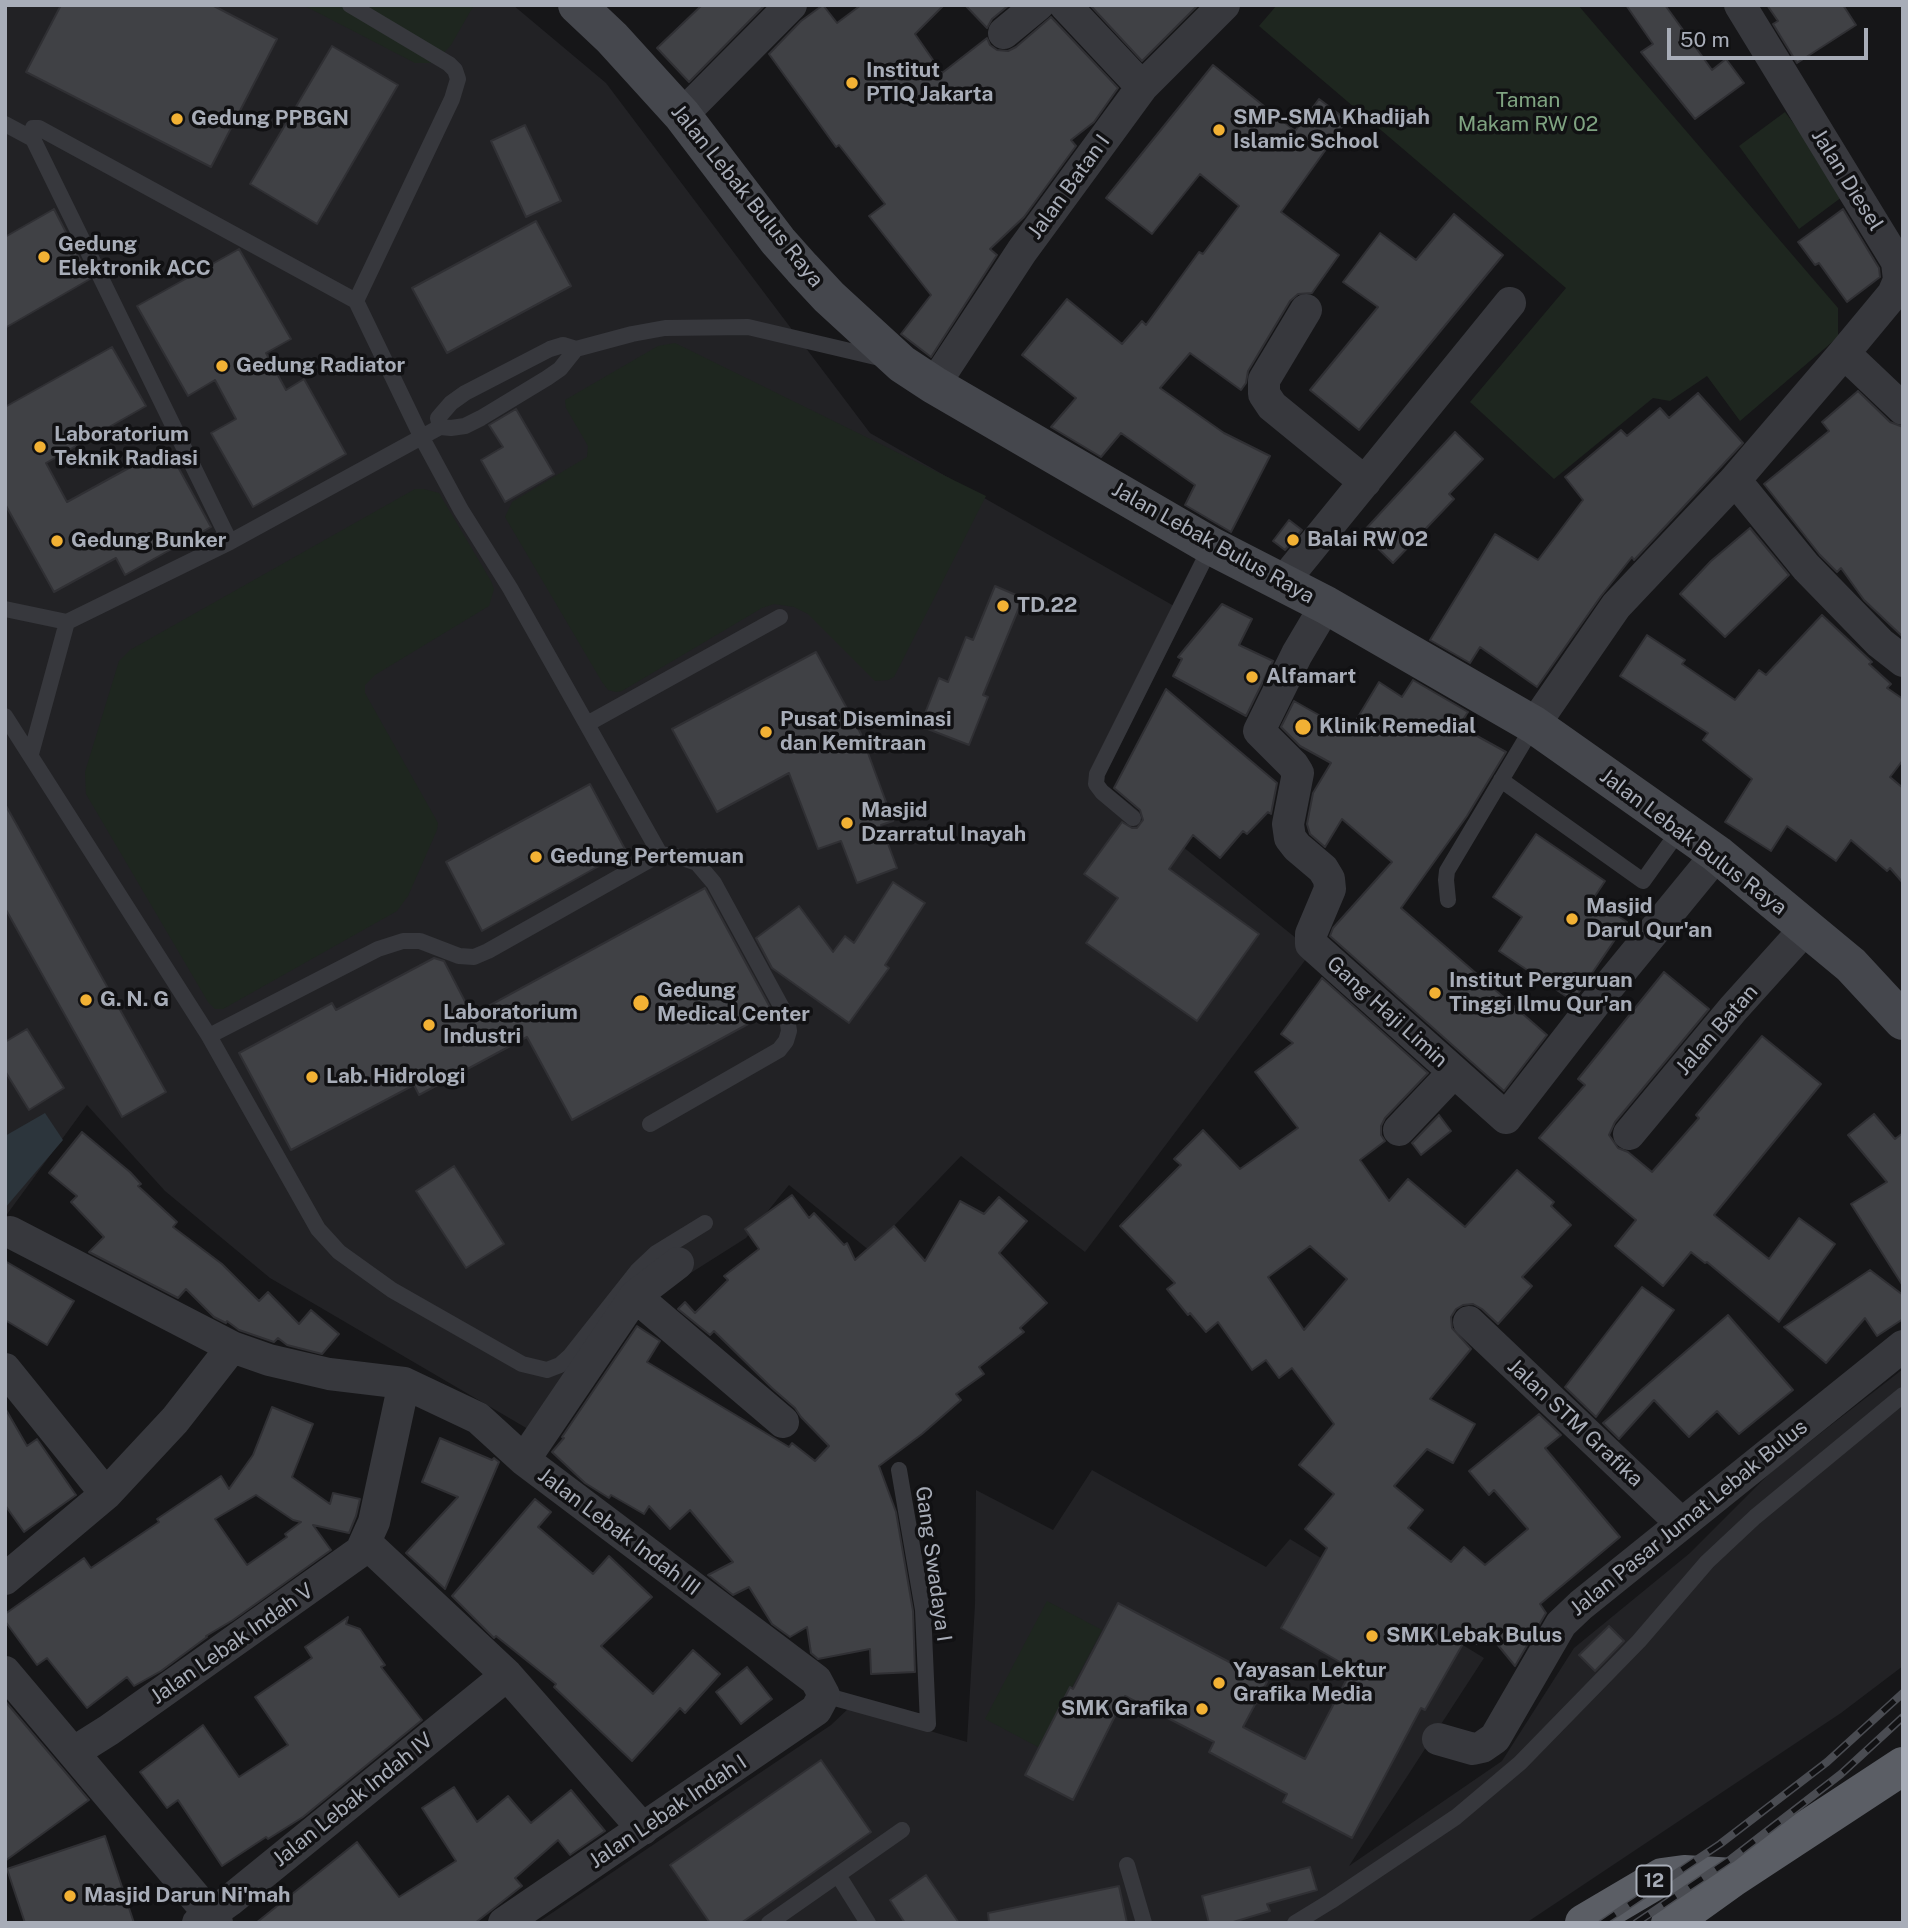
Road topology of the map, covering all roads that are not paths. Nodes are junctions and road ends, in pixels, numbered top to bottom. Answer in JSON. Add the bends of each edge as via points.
{"nodes":[{"id":1,"x":350,"y":5,"type":"edge"},
{"id":2,"x":577,"y":5,"type":"edge"},
{"id":3,"x":791,"y":5,"type":"edge"},
{"id":4,"x":1038,"y":5,"type":"edge"},
{"id":5,"x":1065,"y":5,"type":"edge"},
{"id":6,"x":1224,"y":5,"type":"edge"},
{"id":7,"x":1740,"y":5,"type":"edge"},
{"id":8,"x":1004,"y":33,"type":"dead end"},
{"id":9,"x":1142,"y":87,"type":"junction"},
{"id":10,"x":682,"y":115,"type":"junction"},
{"id":11,"x":5,"y":124,"type":"edge"},
{"id":12,"x":33,"y":139,"type":"junction"},
{"id":13,"x":356,"y":302,"type":"junction"},
{"id":14,"x":1510,"y":303,"type":"dead end"},
{"id":15,"x":1306,"y":310,"type":"dead end"},
{"id":16,"x":576,"y":349,"type":"junction"},
{"id":17,"x":1844,"y":353,"type":"junction"},
{"id":18,"x":902,"y":364,"type":"junction"},
{"id":19,"x":934,"y":385,"type":"junction"},
{"id":20,"x":1903,"y":409,"type":"edge"},
{"id":21,"x":440,"y":427,"type":"junction"},
{"id":22,"x":422,"y":438,"type":"junction"},
{"id":23,"x":1735,"y":480,"type":"junction"},
{"id":24,"x":1365,"y":482,"type":"junction"},
{"id":25,"x":230,"y":542,"type":"junction"},
{"id":26,"x":1211,"y":546,"type":"junction"},
{"id":27,"x":1283,"y":582,"type":"junction"},
{"id":28,"x":1326,"y":605,"type":"junction"},
{"id":29,"x":5,"y":609,"type":"edge"},
{"id":30,"x":780,"y":617,"type":"dead end"},
{"id":31,"x":67,"y":622,"type":"junction"},
{"id":32,"x":1903,"y":661,"type":"edge"},
{"id":33,"x":5,"y":716,"type":"edge"},
{"id":34,"x":587,"y":724,"type":"junction"},
{"id":35,"x":1534,"y":725,"type":"junction"},
{"id":36,"x":31,"y":754,"type":"junction"},
{"id":37,"x":1502,"y":780,"type":"junction"},
{"id":38,"x":1133,"y":818,"type":"dead end"},
{"id":39,"x":1681,"y":828,"type":"junction"},
{"id":40,"x":660,"y":854,"type":"junction"},
{"id":41,"x":1717,"y":854,"type":"junction"},
{"id":42,"x":1448,"y":900,"type":"dead end"},
{"id":43,"x":1806,"y":928,"type":"junction"},
{"id":44,"x":1903,"y":1021,"type":"edge"},
{"id":45,"x":209,"y":1036,"type":"junction"},
{"id":46,"x":1454,"y":1072,"type":"junction"},
{"id":47,"x":650,"y":1124,"type":"dead end"},
{"id":48,"x":1399,"y":1130,"type":"dead end"},
{"id":49,"x":1629,"y":1134,"type":"dead end"},
{"id":50,"x":705,"y":1223,"type":"dead end"},
{"id":51,"x":10,"y":1232,"type":"dead end"},
{"id":52,"x":678,"y":1263,"type":"dead end"},
{"id":53,"x":635,"y":1296,"type":"junction"},
{"id":54,"x":1469,"y":1322,"type":"dead end"},
{"id":55,"x":1903,"y":1346,"type":"edge"},
{"id":56,"x":232,"y":1347,"type":"junction"},
{"id":57,"x":5,"y":1369,"type":"edge"},
{"id":58,"x":404,"y":1383,"type":"junction"},
{"id":59,"x":1903,"y":1395,"type":"edge"},
{"id":60,"x":783,"y":1422,"type":"dead end"},
{"id":61,"x":524,"y":1460,"type":"junction"},
{"id":62,"x":898,"y":1470,"type":"dead end"},
{"id":63,"x":106,"y":1494,"type":"junction"},
{"id":64,"x":1681,"y":1523,"type":"junction"},
{"id":65,"x":370,"y":1533,"type":"junction"},
{"id":66,"x":5,"y":1579,"type":"edge"},
{"id":67,"x":5,"y":1671,"type":"edge"},
{"id":68,"x":507,"y":1675,"type":"junction"},
{"id":69,"x":824,"y":1695,"type":"junction"},
{"id":70,"x":1438,"y":1739,"type":"dead end"},
{"id":71,"x":1903,"y":1744,"type":"edge"},
{"id":72,"x":74,"y":1752,"type":"junction"},
{"id":73,"x":1903,"y":1766,"type":"edge"},
{"id":74,"x":1903,"y":1785,"type":"edge"},
{"id":75,"x":1810,"y":1827,"type":"junction"},
{"id":76,"x":643,"y":1829,"type":"junction"},
{"id":77,"x":902,"y":1830,"type":"dead end"},
{"id":78,"x":1127,"y":1865,"type":"dead end"},
{"id":79,"x":838,"y":1875,"type":"junction"},
{"id":80,"x":1734,"y":1877,"type":"junction"},
{"id":81,"x":208,"y":1920,"type":"edge"},
{"id":82,"x":505,"y":1923,"type":"edge"},
{"id":83,"x":769,"y":1923,"type":"edge"},
{"id":84,"x":868,"y":1923,"type":"edge"},
{"id":85,"x":1144,"y":1923,"type":"edge"},
{"id":86,"x":1294,"y":1923,"type":"edge"},
{"id":87,"x":1584,"y":1923,"type":"edge"},
{"id":88,"x":1670,"y":1923,"type":"edge"}],
"edges":[{"from":1,"to":13,"type":"lane","via":[[449,64],[458,79]]},
{"from":2,"to":10,"type":"main road","name":"Jalan Lebak Bulus Raya"},
{"from":3,"to":10,"type":"street"},
{"from":4,"to":8,"type":"street"},
{"from":5,"to":9,"type":"street"},
{"from":6,"to":9,"type":"street","name":"Jalan Batan I"},
{"from":7,"to":17,"type":"street","name":"Jalan Diesel","via":[[1897,262],[1899,280],[1893,294]]},
{"from":9,"to":19,"type":"street","name":"Jalan Batan I","via":[[1022,251]]},
{"from":10,"to":18,"type":"main road","name":"Jalan Lebak Bulus Raya","via":[[794,259]]},
{"from":11,"to":12,"type":"lane"},
{"from":12,"to":13,"type":"lane","via":[[32,129],[39,128]]},
{"from":12,"to":25,"type":"lane"},
{"from":13,"to":22,"type":"lane"},
{"from":14,"to":24,"type":"street"},
{"from":15,"to":24,"type":"street","via":[[1264,380],[1264,394],[1272,406]]},
{"from":16,"to":18,"type":"lane","via":[[665,328],[748,327]]},
{"from":16,"to":21,"type":"lane","via":[[560,369],[481,418],[465,426]]},
{"from":16,"to":21,"type":"lane","via":[[563,345],[551,349],[465,393],[443,410],[438,418]]},
{"from":17,"to":20,"type":"street"},
{"from":17,"to":23,"type":"street","name":"Jalan Diesel"},
{"from":18,"to":19,"type":"main road","name":"Jalan Lebak Bulus Raya"},
{"from":19,"to":26,"type":"main road","name":"Jalan Lebak Bulus Raya"},
{"from":21,"to":22,"type":"lane"},
{"from":22,"to":25,"type":"lane"},
{"from":22,"to":34,"type":"lane"},
{"from":23,"to":32,"type":"street","via":[[1806,567]]},
{"from":23,"to":35,"type":"street","name":"Jalan Diesel","via":[[1616,606]]},
{"from":24,"to":27,"type":"street"},
{"from":25,"to":31,"type":"lane"},
{"from":26,"to":27,"type":"main road","name":"Jalan Lebak Bulus Raya"},
{"from":26,"to":38,"type":"lane","via":[[1097,774],[1096,784],[1102,792]]},
{"from":27,"to":28,"type":"main road","name":"Jalan Lebak Bulus Raya"},
{"from":28,"to":35,"type":"main road","name":"Jalan Lebak Bulus Raya"},
{"from":28,"to":46,"type":"street","name":"Gang Haji Limin","via":[[1259,731],[1298,773],[1288,824],[1290,838],[1329,879],[1330,889],[1311,944]]},
{"from":29,"to":31,"type":"lane"},
{"from":30,"to":34,"type":"lane"},
{"from":31,"to":36,"type":"lane"},
{"from":33,"to":36,"type":"lane"},
{"from":34,"to":40,"type":"lane"},
{"from":35,"to":37,"type":"lane"},
{"from":35,"to":39,"type":"main road","name":"Jalan Lebak Bulus Raya"},
{"from":36,"to":45,"type":"lane"},
{"from":37,"to":39,"type":"lane","via":[[1643,881]]},
{"from":37,"to":42,"type":"lane","via":[[1447,871]]},
{"from":39,"to":41,"type":"main road","name":"Jalan Lebak Bulus Raya"},
{"from":40,"to":45,"type":"lane","via":[[488,951],[464,957],[419,941],[403,941],[378,949]]},
{"from":40,"to":47,"type":"lane","via":[[697,863],[714,883],[787,1017],[789,1031],[779,1049]]},
{"from":41,"to":43,"type":"main road","name":"Jalan Lebak Bulus Raya"},
{"from":41,"to":46,"type":"street","name":"Gang Haji Limin","via":[[1506,1118]]},
{"from":43,"to":44,"type":"main road","name":"Jalan Lebak Bulus Raya","via":[[1851,965]]},
{"from":43,"to":49,"type":"street","name":"Jalan Batan"},
{"from":45,"to":50,"type":"lane","via":[[318,1229],[339,1252],[392,1290],[522,1364],[547,1370],[560,1365],[638,1270],[656,1253]]},
{"from":46,"to":48,"type":"street"},
{"from":51,"to":56,"type":"street","name":"Jalan Lebak Indah III"},
{"from":52,"to":53,"type":"street"},
{"from":53,"to":60,"type":"street"},
{"from":53,"to":61,"type":"street"},
{"from":54,"to":64,"type":"street","name":"Jalan STM Grafika"},
{"from":55,"to":64,"type":"street","name":"Jalan Pasar Jumat Lebak Bulus"},
{"from":56,"to":58,"type":"street","name":"Jalan Lebak Indah III","via":[[329,1374]]},
{"from":56,"to":63,"type":"street","via":[[175,1420]]},
{"from":57,"to":63,"type":"street"},
{"from":58,"to":61,"type":"street","name":"Jalan Lebak Indah III","via":[[478,1418]]},
{"from":58,"to":65,"type":"street"},
{"from":59,"to":86,"type":"lane","via":[[1707,1562],[1639,1641],[1520,1763],[1456,1817]]},
{"from":61,"to":69,"type":"street","name":"Jalan Lebak Indah III","via":[[817,1679]]},
{"from":62,"to":69,"type":"lane","name":"Gang Swadaya I","via":[[923,1610],[928,1724]]},
{"from":63,"to":66,"type":"street"},
{"from":64,"to":70,"type":"street","name":"Jalan Pasar Jumat Lebak Bulus","via":[[1561,1624],[1495,1738],[1473,1749]]},
{"from":65,"to":68,"type":"street"},
{"from":65,"to":72,"type":"street","name":"Jalan Lebak Indah V","via":[[355,1557]]},
{"from":67,"to":72,"type":"street"},
{"from":68,"to":76,"type":"street"},
{"from":68,"to":81,"type":"street","name":"Jalan Lebak Indah IV"},
{"from":69,"to":76,"type":"street","name":"Jalan Lebak Indah I","via":[[816,1710]]},
{"from":71,"to":75,"type":"highway","number":"12"},
{"from":72,"to":81,"type":"street"},
{"from":73,"to":75,"type":"highway","number":"12"},
{"from":74,"to":75,"type":"highway"},
{"from":75,"to":80,"type":"highway","number":"12"},
{"from":76,"to":82,"type":"street","name":"Jalan Lebak Indah I"},
{"from":77,"to":79,"type":"lane"},
{"from":78,"to":85,"type":"lane"},
{"from":79,"to":83,"type":"lane"},
{"from":79,"to":84,"type":"lane"},
{"from":80,"to":87,"type":"highway","number":"12","via":[[1662,1877]]},
{"from":80,"to":88,"type":"highway","number":"12"}]}
